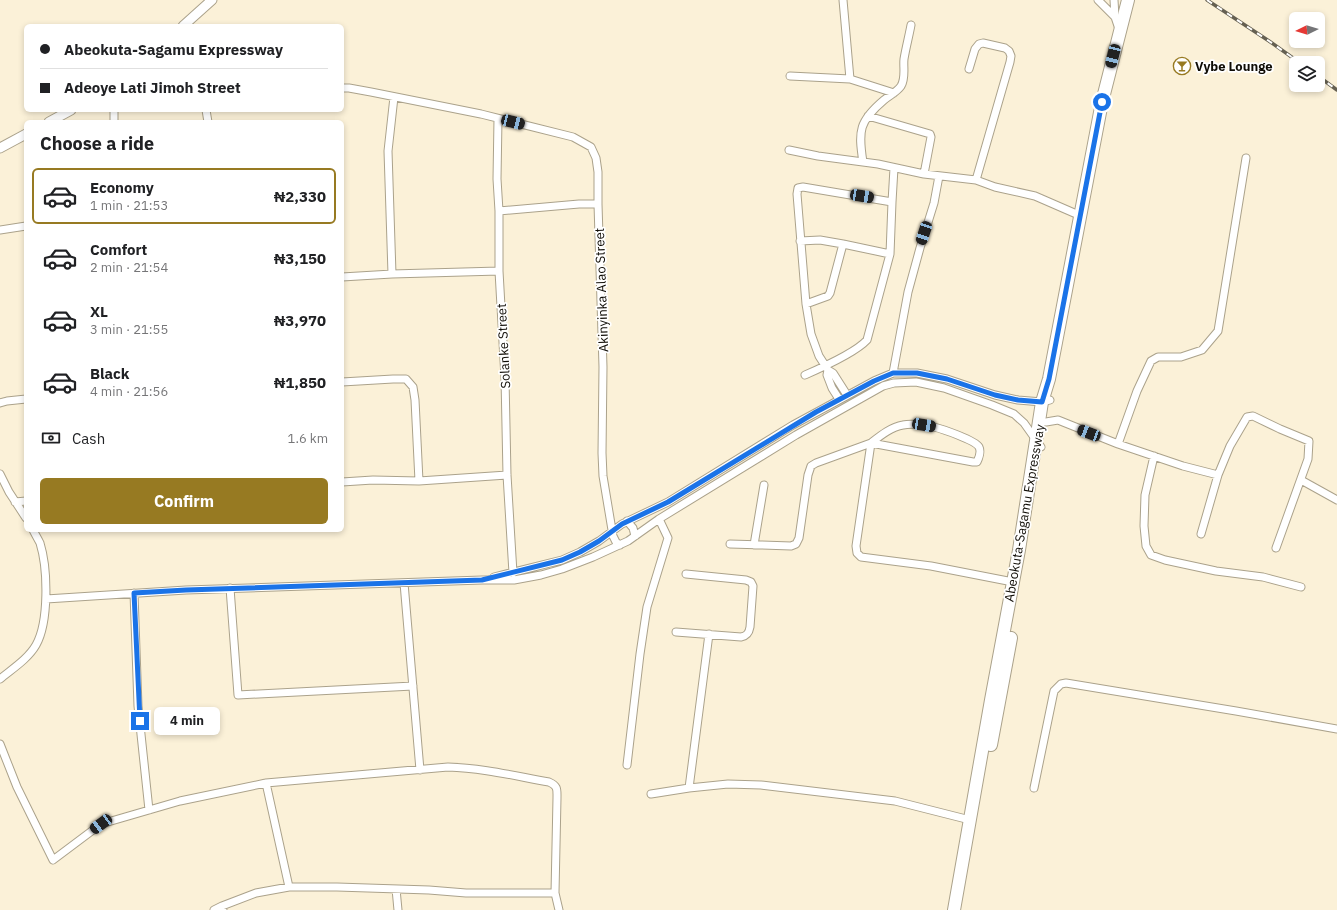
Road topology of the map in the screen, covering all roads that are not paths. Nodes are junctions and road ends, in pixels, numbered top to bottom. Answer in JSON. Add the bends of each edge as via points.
{"nodes":[{"id":1,"x":212,"y":0,"type":"edge"},
{"id":2,"x":843,"y":0,"type":"edge"},
{"id":3,"x":1098,"y":0,"type":"edge"},
{"id":4,"x":1114,"y":0,"type":"edge"},
{"id":5,"x":1128,"y":0,"type":"edge"},
{"id":6,"x":1134,"y":0,"type":"edge"},
{"id":7,"x":1115,"y":18,"type":"junction"},
{"id":8,"x":185,"y":24,"type":"edge"},
{"id":9,"x":911,"y":25,"type":"dead end"},
{"id":10,"x":1122,"y":31,"type":"junction"},
{"id":11,"x":969,"y":69,"type":"dead end"},
{"id":12,"x":790,"y":76,"type":"dead end"},
{"id":13,"x":850,"y":79,"type":"junction"},
{"id":14,"x":344,"y":88,"type":"edge"},
{"id":15,"x":894,"y":93,"type":"junction"},
{"id":16,"x":394,"y":97,"type":"junction"},
{"id":17,"x":64,"y":112,"type":"edge"},
{"id":18,"x":868,"y":116,"type":"junction"},
{"id":19,"x":498,"y":119,"type":"junction"},
{"id":20,"x":52,"y":120,"type":"edge"},
{"id":21,"x":24,"y":135,"type":"edge"},
{"id":22,"x":0,"y":148,"type":"edge"},
{"id":23,"x":789,"y":150,"type":"dead end"},
{"id":24,"x":1246,"y":158,"type":"dead end"},
{"id":25,"x":863,"y":162,"type":"junction"},
{"id":26,"x":894,"y":168,"type":"junction"},
{"id":27,"x":924,"y":174,"type":"junction"},
{"id":28,"x":939,"y":176,"type":"junction"},
{"id":29,"x":976,"y":180,"type":"junction"},
{"id":30,"x":892,"y":202,"type":"junction"},
{"id":31,"x":598,"y":204,"type":"junction"},
{"id":32,"x":499,"y":211,"type":"junction"},
{"id":33,"x":1081,"y":216,"type":"junction"},
{"id":34,"x":24,"y":226,"type":"edge"},
{"id":35,"x":0,"y":230,"type":"edge"},
{"id":36,"x":800,"y":241,"type":"junction"},
{"id":37,"x":843,"y":244,"type":"junction"},
{"id":38,"x":890,"y":254,"type":"junction"},
{"id":39,"x":499,"y":271,"type":"junction"},
{"id":40,"x":392,"y":274,"type":"junction"},
{"id":41,"x":344,"y":277,"type":"edge"},
{"id":42,"x":806,"y":304,"type":"junction"},
{"id":43,"x":826,"y":368,"type":"junction"},
{"id":44,"x":893,"y":373,"type":"junction"},
{"id":45,"x":805,"y":375,"type":"dead end"},
{"id":46,"x":344,"y":382,"type":"edge"},
{"id":47,"x":847,"y":395,"type":"junction"},
{"id":48,"x":995,"y":395,"type":"junction"},
{"id":49,"x":24,"y":399,"type":"edge"},
{"id":50,"x":839,"y":399,"type":"junction"},
{"id":51,"x":1018,"y":400,"type":"junction"},
{"id":52,"x":1046,"y":401,"type":"junction"},
{"id":53,"x":0,"y":403,"type":"edge"},
{"id":54,"x":992,"y":404,"type":"junction"},
{"id":55,"x":1014,"y":414,"type":"junction"},
{"id":56,"x":1046,"y":422,"type":"junction"},
{"id":57,"x":871,"y":443,"type":"junction"},
{"id":58,"x":1039,"y":443,"type":"junction"},
{"id":59,"x":1118,"y":444,"type":"junction"},
{"id":60,"x":1154,"y":456,"type":"junction"},
{"id":61,"x":0,"y":474,"type":"edge"},
{"id":62,"x":507,"y":475,"type":"junction"},
{"id":63,"x":1218,"y":475,"type":"junction"},
{"id":64,"x":1301,"y":480,"type":"junction"},
{"id":65,"x":419,"y":481,"type":"junction"},
{"id":66,"x":344,"y":482,"type":"edge"},
{"id":67,"x":764,"y":485,"type":"dead end"},
{"id":68,"x":1337,"y":500,"type":"edge"},
{"id":69,"x":24,"y":501,"type":"edge"},
{"id":70,"x":15,"y":502,"type":"junction"},
{"id":71,"x":24,"y":515,"type":"edge"},
{"id":72,"x":659,"y":519,"type":"junction"},
{"id":73,"x":627,"y":521,"type":"junction"},
{"id":74,"x":612,"y":530,"type":"junction"},
{"id":75,"x":34,"y":532,"type":"edge"},
{"id":76,"x":1201,"y":534,"type":"dead end"},
{"id":77,"x":635,"y":536,"type":"junction"},
{"id":78,"x":730,"y":544,"type":"dead end"},
{"id":79,"x":620,"y":545,"type":"junction"},
{"id":80,"x":754,"y":545,"type":"junction"},
{"id":81,"x":1276,"y":548,"type":"dead end"},
{"id":82,"x":513,"y":573,"type":"junction"},
{"id":83,"x":686,"y":574,"type":"dead end"},
{"id":84,"x":482,"y":580,"type":"junction"},
{"id":85,"x":1012,"y":582,"type":"junction"},
{"id":86,"x":404,"y":583,"type":"junction"},
{"id":87,"x":1301,"y":587,"type":"dead end"},
{"id":88,"x":230,"y":588,"type":"junction"},
{"id":89,"x":134,"y":593,"type":"junction"},
{"id":90,"x":46,"y":599,"type":"junction"},
{"id":91,"x":676,"y":632,"type":"dead end"},
{"id":92,"x":709,"y":634,"type":"junction"},
{"id":93,"x":0,"y":679,"type":"edge"},
{"id":94,"x":413,"y":686,"type":"junction"},
{"id":95,"x":1337,"y":729,"type":"edge"},
{"id":96,"x":0,"y":744,"type":"edge"},
{"id":97,"x":627,"y":765,"type":"dead end"},
{"id":98,"x":420,"y":770,"type":"junction"},
{"id":99,"x":266,"y":783,"type":"junction"},
{"id":100,"x":689,"y":788,"type":"junction"},
{"id":101,"x":1034,"y":788,"type":"dead end"},
{"id":102,"x":650,"y":794,"type":"dead end"},
{"id":103,"x":149,"y":810,"type":"junction"},
{"id":104,"x":970,"y":820,"type":"junction"},
{"id":105,"x":289,"y":887,"type":"junction"},
{"id":106,"x":396,"y":889,"type":"junction"},
{"id":107,"x":555,"y":892,"type":"junction"},
{"id":108,"x":223,"y":908,"type":"edge"},
{"id":109,"x":214,"y":910,"type":"edge"},
{"id":110,"x":398,"y":910,"type":"edge"},
{"id":111,"x":559,"y":910,"type":"edge"},
{"id":112,"x":954,"y":910,"type":"edge"},
{"id":113,"x":962,"y":910,"type":"edge"}],
"edges":[{"from":1,"to":8,"type":"street"},
{"from":2,"to":13,"type":"street"},
{"from":3,"to":7,"type":"street"},
{"from":4,"to":7,"type":"street"},
{"from":5,"to":10,"type":"highway","name":"Abeokuta-Sagamu Expressway"},
{"from":6,"to":10,"type":"highway","name":"Abeokuta-Sagamu Expressway"},
{"from":7,"to":10,"type":"street"},
{"from":9,"to":15,"type":"street","via":[[901,86]]},
{"from":10,"to":33,"type":"highway","name":"Abeokuta-Sagamu Expressway","via":[[1102,102]]},
{"from":10,"to":52,"type":"highway","name":"Abeokuta-Sagamu Expressway"},
{"from":11,"to":29,"type":"street","via":[[979,44],[1010,51],[1010,62]]},
{"from":12,"to":13,"type":"street"},
{"from":13,"to":15,"type":"street"},
{"from":14,"to":16,"type":"street","name":"Akinyinka Alao Street"},
{"from":15,"to":18,"type":"street"},
{"from":16,"to":19,"type":"street","name":"Akinyinka Alao Street"},
{"from":16,"to":40,"type":"street","via":[[388,151]]},
{"from":17,"to":20,"type":"street"},
{"from":18,"to":25,"type":"street","via":[[861,128],[860,136]]},
{"from":18,"to":27,"type":"street","via":[[930,134]]},
{"from":19,"to":31,"type":"street","name":"Akinyinka Alao Street","via":[[573,137],[591,147],[598,172]]},
{"from":19,"to":32,"type":"street","name":"Solanke Street"},
{"from":21,"to":22,"type":"street"},
{"from":23,"to":25,"type":"street"},
{"from":24,"to":59,"type":"street","via":[[1218,331],[1202,350],[1181,357],[1158,357],[1151,361]]},
{"from":25,"to":26,"type":"street"},
{"from":26,"to":27,"type":"street"},
{"from":26,"to":30,"type":"street"},
{"from":27,"to":28,"type":"street"},
{"from":28,"to":29,"type":"street"},
{"from":28,"to":44,"type":"street","via":[[934,203],[908,292]]},
{"from":29,"to":33,"type":"street","via":[[1035,196]]},
{"from":30,"to":36,"type":"street","via":[[798,188]]},
{"from":30,"to":38,"type":"street"},
{"from":31,"to":32,"type":"street"},
{"from":31,"to":74,"type":"street","name":"Akinyinka Alao Street","via":[[603,367],[602,461]]},
{"from":32,"to":39,"type":"street","name":"Solanke Street"},
{"from":33,"to":52,"type":"highway","name":"Abeokuta-Sagamu Expressway"},
{"from":34,"to":35,"type":"street"},
{"from":36,"to":37,"type":"street","via":[[820,240]]},
{"from":36,"to":42,"type":"street"},
{"from":37,"to":38,"type":"street"},
{"from":37,"to":42,"type":"street","via":[[830,293]]},
{"from":38,"to":43,"type":"street","via":[[867,340]]},
{"from":39,"to":40,"type":"street"},
{"from":39,"to":62,"type":"street","name":"Solanke Street"},
{"from":40,"to":41,"type":"street"},
{"from":42,"to":43,"type":"street","via":[[811,334]]},
{"from":43,"to":45,"type":"street"},
{"from":43,"to":47,"type":"street","via":[[833,373]]},
{"from":43,"to":50,"type":"street","via":[[832,388]]},
{"from":44,"to":47,"type":"street"},
{"from":44,"to":48,"type":"street","via":[[917,373],[947,379]]},
{"from":46,"to":65,"type":"street","via":[[406,379],[413,387]]},
{"from":47,"to":50,"type":"street"},
{"from":48,"to":51,"type":"street"},
{"from":48,"to":54,"type":"street"},
{"from":49,"to":53,"type":"street"},
{"from":50,"to":73,"type":"street","via":[[668,502]]},
{"from":51,"to":52,"type":"street"},
{"from":51,"to":55,"type":"street"},
{"from":52,"to":56,"type":"highway","name":"Abeokuta-Sagamu Expressway"},
{"from":52,"to":58,"type":"highway","name":"Abeokuta-Sagamu Expressway"},
{"from":54,"to":55,"type":"street"},
{"from":54,"to":72,"type":"street","via":[[944,388],[916,382],[884,386],[796,435]]},
{"from":55,"to":58,"type":"street"},
{"from":56,"to":58,"type":"highway","name":"Abeokuta-Sagamu Expressway"},
{"from":56,"to":59,"type":"street","via":[[1058,420]]},
{"from":57,"to":57,"type":"street","via":[[973,462],[979,459],[980,451],[979,447],[968,440],[924,425],[895,427]]},
{"from":57,"to":80,"type":"street","via":[[811,466],[796,544]]},
{"from":57,"to":85,"type":"street","via":[[856,546],[861,557],[931,566]]},
{"from":58,"to":85,"type":"highway","name":"Abeokuta-Sagamu Expressway"},
{"from":58,"to":113,"type":"highway","name":"Abeokuta-Sagamu Expressway","via":[[1025,553]]},
{"from":59,"to":60,"type":"street"},
{"from":60,"to":63,"type":"street"},
{"from":60,"to":87,"type":"street","via":[[1145,495],[1144,526],[1146,546],[1151,555],[1216,571],[1263,577]]},
{"from":61,"to":70,"type":"street"},
{"from":62,"to":65,"type":"street"},
{"from":62,"to":82,"type":"street","name":"Solanke Street"},
{"from":63,"to":64,"type":"street","via":[[1230,446],[1247,417],[1253,416],[1308,441],[1308,459]]},
{"from":63,"to":76,"type":"street"},
{"from":64,"to":68,"type":"street"},
{"from":64,"to":81,"type":"street"},
{"from":65,"to":66,"type":"street"},
{"from":67,"to":80,"type":"street"},
{"from":69,"to":70,"type":"street"},
{"from":70,"to":71,"type":"street"},
{"from":72,"to":77,"type":"street"},
{"from":72,"to":97,"type":"street","via":[[668,538],[647,607]]},
{"from":73,"to":74,"type":"street"},
{"from":73,"to":77,"type":"street"},
{"from":74,"to":79,"type":"street","name":"Akinyinka Alao Street","via":[[614,539]]},
{"from":74,"to":82,"type":"street","via":[[599,541],[562,560]]},
{"from":75,"to":90,"type":"street","via":[[40,542],[44,559]]},
{"from":77,"to":79,"type":"street"},
{"from":78,"to":80,"type":"street"},
{"from":79,"to":84,"type":"street","via":[[541,575],[514,580]]},
{"from":82,"to":84,"type":"street"},
{"from":83,"to":92,"type":"street","via":[[746,580],[753,586],[749,633],[741,637]]},
{"from":84,"to":86,"type":"street"},
{"from":85,"to":104,"type":"highway","name":"Abeokuta-Sagamu Expressway"},
{"from":86,"to":88,"type":"street"},
{"from":86,"to":94,"type":"street"},
{"from":88,"to":89,"type":"street"},
{"from":88,"to":94,"type":"street","via":[[238,695]]},
{"from":89,"to":90,"type":"street"},
{"from":89,"to":103,"type":"street","via":[[138,706]]},
{"from":90,"to":93,"type":"street","via":[[42,632],[35,647]]},
{"from":91,"to":92,"type":"street"},
{"from":92,"to":100,"type":"street"},
{"from":94,"to":98,"type":"street"},
{"from":95,"to":101,"type":"street","via":[[1066,683],[1054,690]]},
{"from":96,"to":103,"type":"street","via":[[17,787],[54,860],[101,824]]},
{"from":98,"to":99,"type":"street"},
{"from":98,"to":107,"type":"street","via":[[468,767],[554,784],[557,789]]},
{"from":99,"to":103,"type":"street"},
{"from":99,"to":105,"type":"street"},
{"from":100,"to":102,"type":"street"},
{"from":100,"to":104,"type":"street","via":[[728,784],[761,786],[895,801]]},
{"from":104,"to":112,"type":"highway","name":"Abeokuta-Sagamu Expressway"},
{"from":105,"to":106,"type":"street"},
{"from":105,"to":108,"type":"street","via":[[256,893]]},
{"from":106,"to":107,"type":"street"},
{"from":106,"to":110,"type":"street"},
{"from":107,"to":111,"type":"street"},
{"from":108,"to":109,"type":"street"}]}
